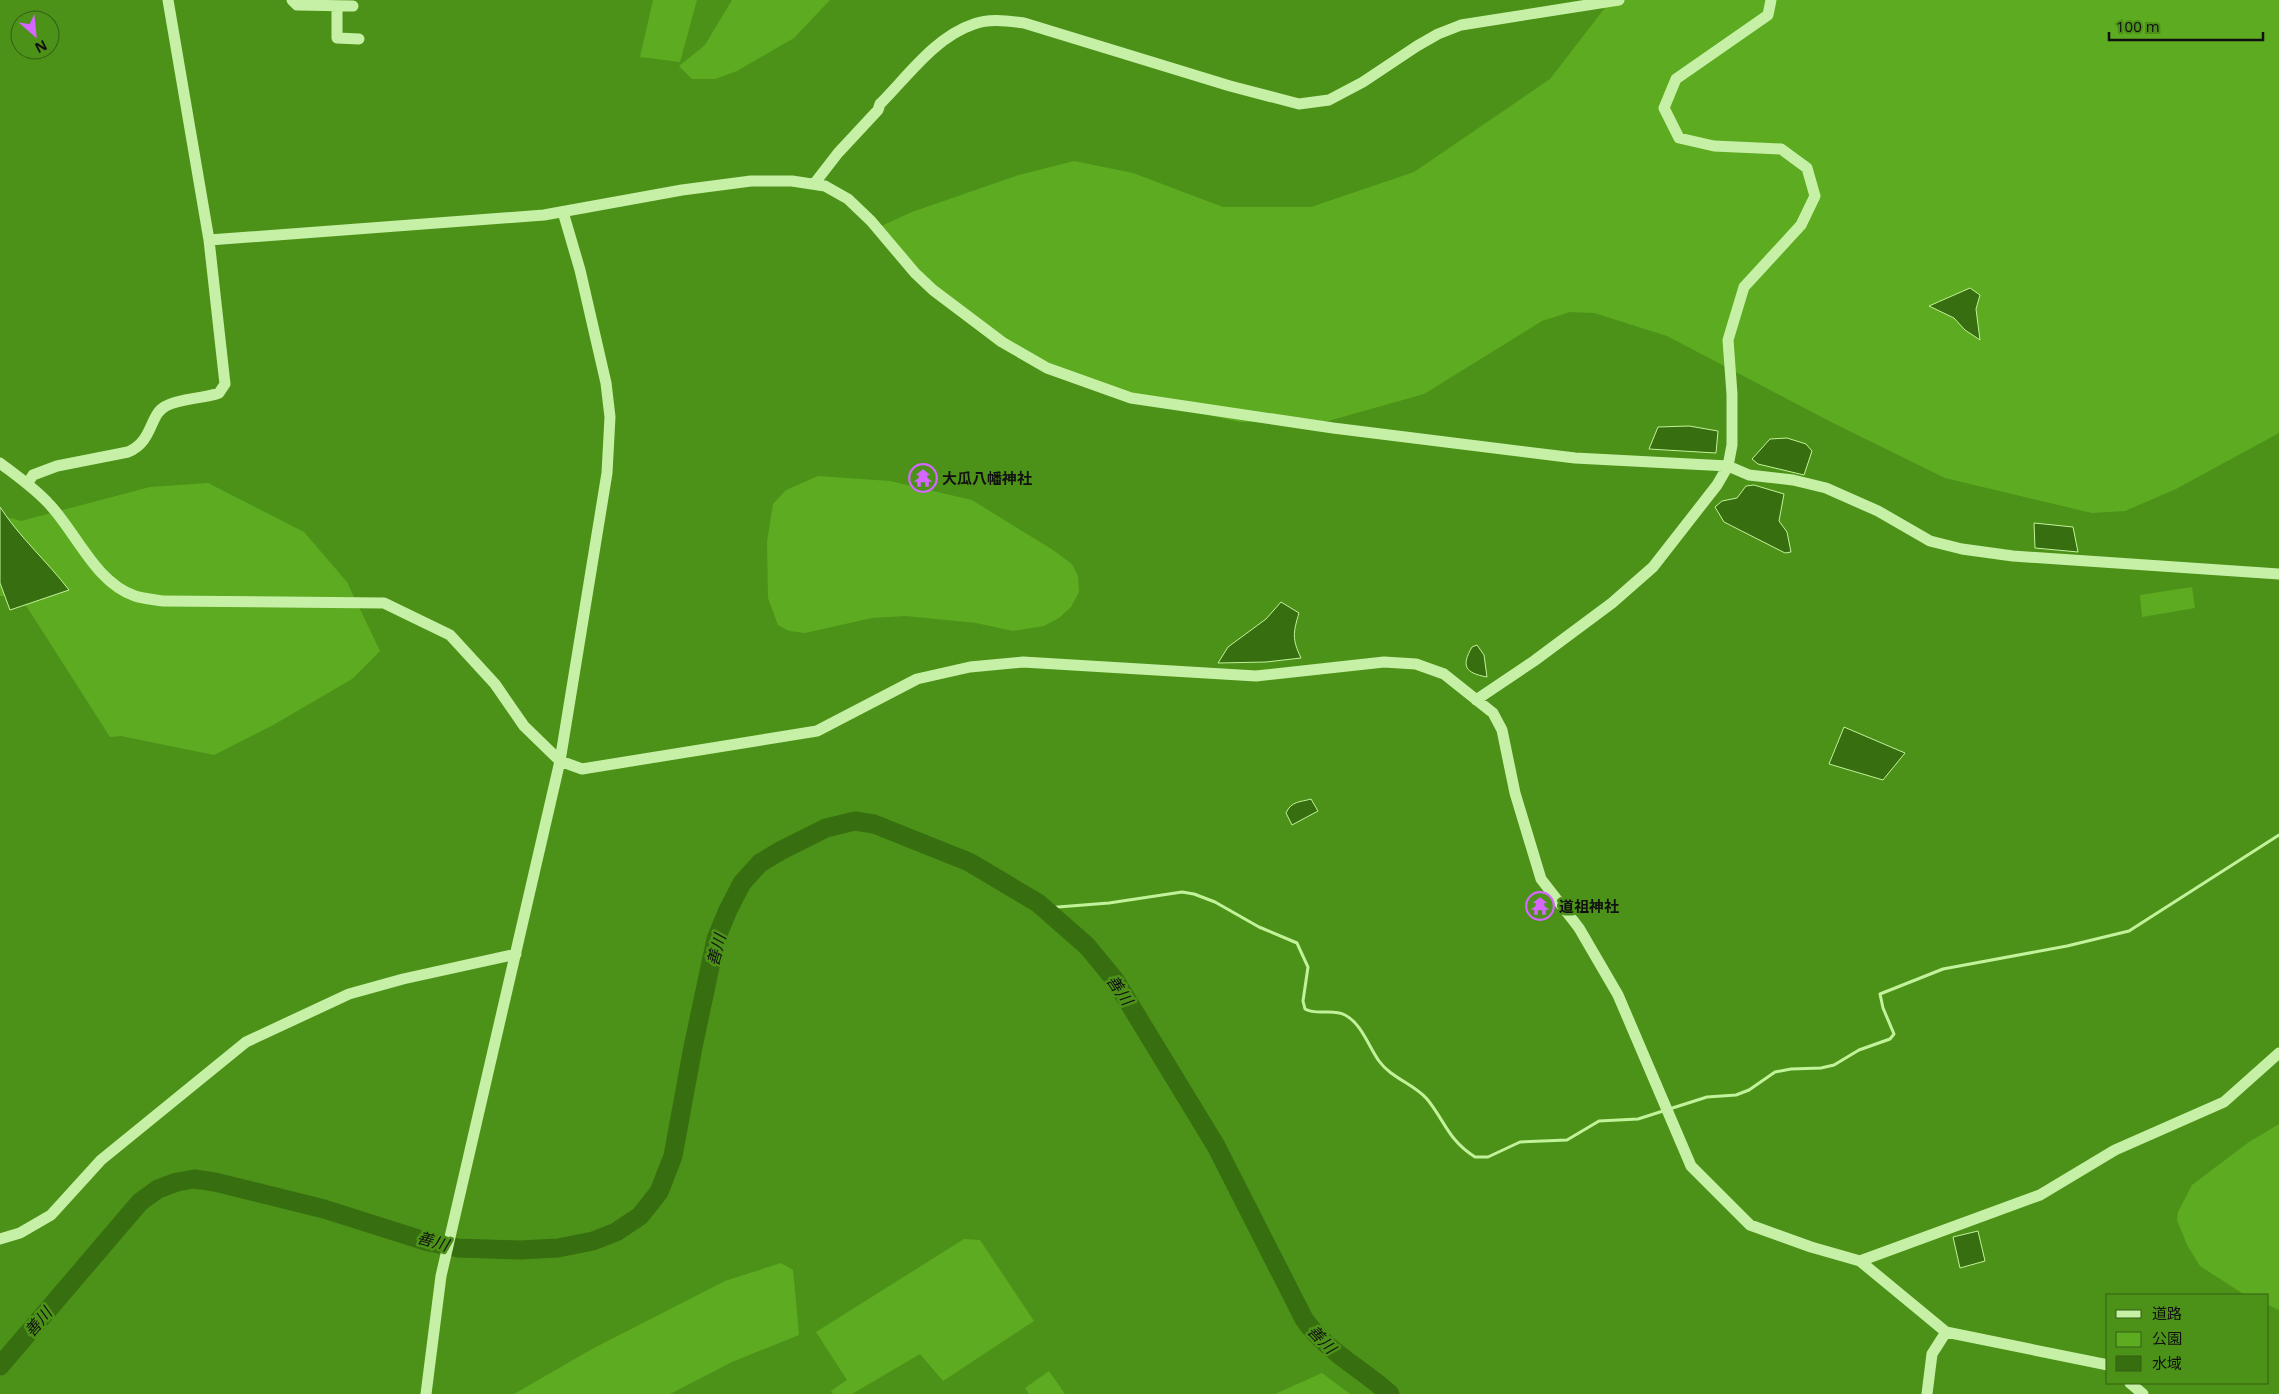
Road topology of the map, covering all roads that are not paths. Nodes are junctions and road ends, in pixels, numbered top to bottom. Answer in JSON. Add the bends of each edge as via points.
{"nodes":[{"id":1,"x":169,"y":0,"type":"edge"},
{"id":2,"x":292,"y":0,"type":"edge"},
{"id":3,"x":1619,"y":0,"type":"edge"},
{"id":4,"x":1771,"y":0,"type":"edge"},
{"id":5,"x":337,"y":6,"type":"junction"},
{"id":6,"x":353,"y":6,"type":"dead end"},
{"id":7,"x":359,"y":39,"type":"dead end"},
{"id":8,"x":814,"y":184,"type":"junction"},
{"id":9,"x":563,"y":212,"type":"junction"},
{"id":10,"x":209,"y":240,"type":"junction"},
{"id":11,"x":0,"y":463,"type":"edge"},
{"id":12,"x":1728,"y":466,"type":"junction"},
{"id":13,"x":27,"y":484,"type":"junction"},
{"id":14,"x":2279,"y":574,"type":"edge"},
{"id":15,"x":1476,"y":700,"type":"junction"},
{"id":16,"x":560,"y":761,"type":"junction"},
{"id":17,"x":516,"y":954,"type":"junction"},
{"id":18,"x":2279,"y":1053,"type":"edge"},
{"id":19,"x":0,"y":1239,"type":"edge"},
{"id":20,"x":1860,"y":1261,"type":"junction"},
{"id":21,"x":1946,"y":1332,"type":"junction"},
{"id":22,"x":2106,"y":1365,"type":"edge"},
{"id":23,"x":2131,"y":1384,"type":"edge"},
{"id":24,"x":426,"y":1394,"type":"edge"},
{"id":25,"x":1927,"y":1394,"type":"edge"},
{"id":26,"x":2143,"y":1394,"type":"edge"}],
"edges":[{"from":1,"to":10,"type":"street"},
{"from":2,"to":5,"type":"street","via":[[297,5]]},
{"from":3,"to":8,"type":"street","via":[[1461,26],[1438,34],[1330,100],[1299,104],[1024,23],[1001,20],[975,23],[935,47],[880,104]]},
{"from":4,"to":12,"type":"street","via":[[1768,14],[1676,79],[1664,108],[1679,138],[1714,146],[1781,149],[1807,168],[1815,196],[1801,225],[1744,287],[1728,340],[1732,394],[1732,445]]},
{"from":5,"to":6,"type":"street"},
{"from":5,"to":7,"type":"street","via":[[337,38]]},
{"from":8,"to":9,"type":"street","via":[[792,180],[751,181]]},
{"from":8,"to":12,"type":"street","via":[[848,199],[933,290],[1002,342],[1047,368],[1131,398],[1333,428],[1576,458]]},
{"from":9,"to":10,"type":"street"},
{"from":9,"to":16,"type":"street","via":[[604,374],[610,417],[607,473]]},
{"from":10,"to":13,"type":"street","via":[[223,389],[212,396],[166,406],[159,412],[144,443],[137,448],[57,466],[33,474]]},
{"from":11,"to":13,"type":"street"},
{"from":12,"to":14,"type":"street","via":[[1749,475],[1793,480],[1833,491],[1878,511],[1930,541],[1962,550],[2032,558]]},
{"from":12,"to":15,"type":"street","via":[[1653,567],[1534,662]]},
{"from":13,"to":16,"type":"street","via":[[55,510],[113,584],[135,596],[162,601],[384,603],[450,635],[495,684],[524,726]]},
{"from":15,"to":16,"type":"street","via":[[1444,674],[1416,664],[1384,662],[1256,676],[1023,662],[970,667],[917,679],[817,731],[582,769]]},
{"from":15,"to":20,"type":"street","via":[[1493,713],[1502,730],[1515,793],[1541,879],[1579,928],[1618,995],[1691,1166],[1750,1225]]},
{"from":16,"to":17,"type":"street"},
{"from":17,"to":19,"type":"street","via":[[348,994],[246,1042],[101,1160],[51,1215]]},
{"from":17,"to":24,"type":"street","via":[[441,1276]]},
{"from":18,"to":20,"type":"street","via":[[2224,1102],[2115,1150],[2040,1195]]},
{"from":20,"to":21,"type":"street"},
{"from":21,"to":22,"type":"street"},
{"from":21,"to":25,"type":"street","via":[[1932,1354]]},
{"from":23,"to":26,"type":"street"}]}
